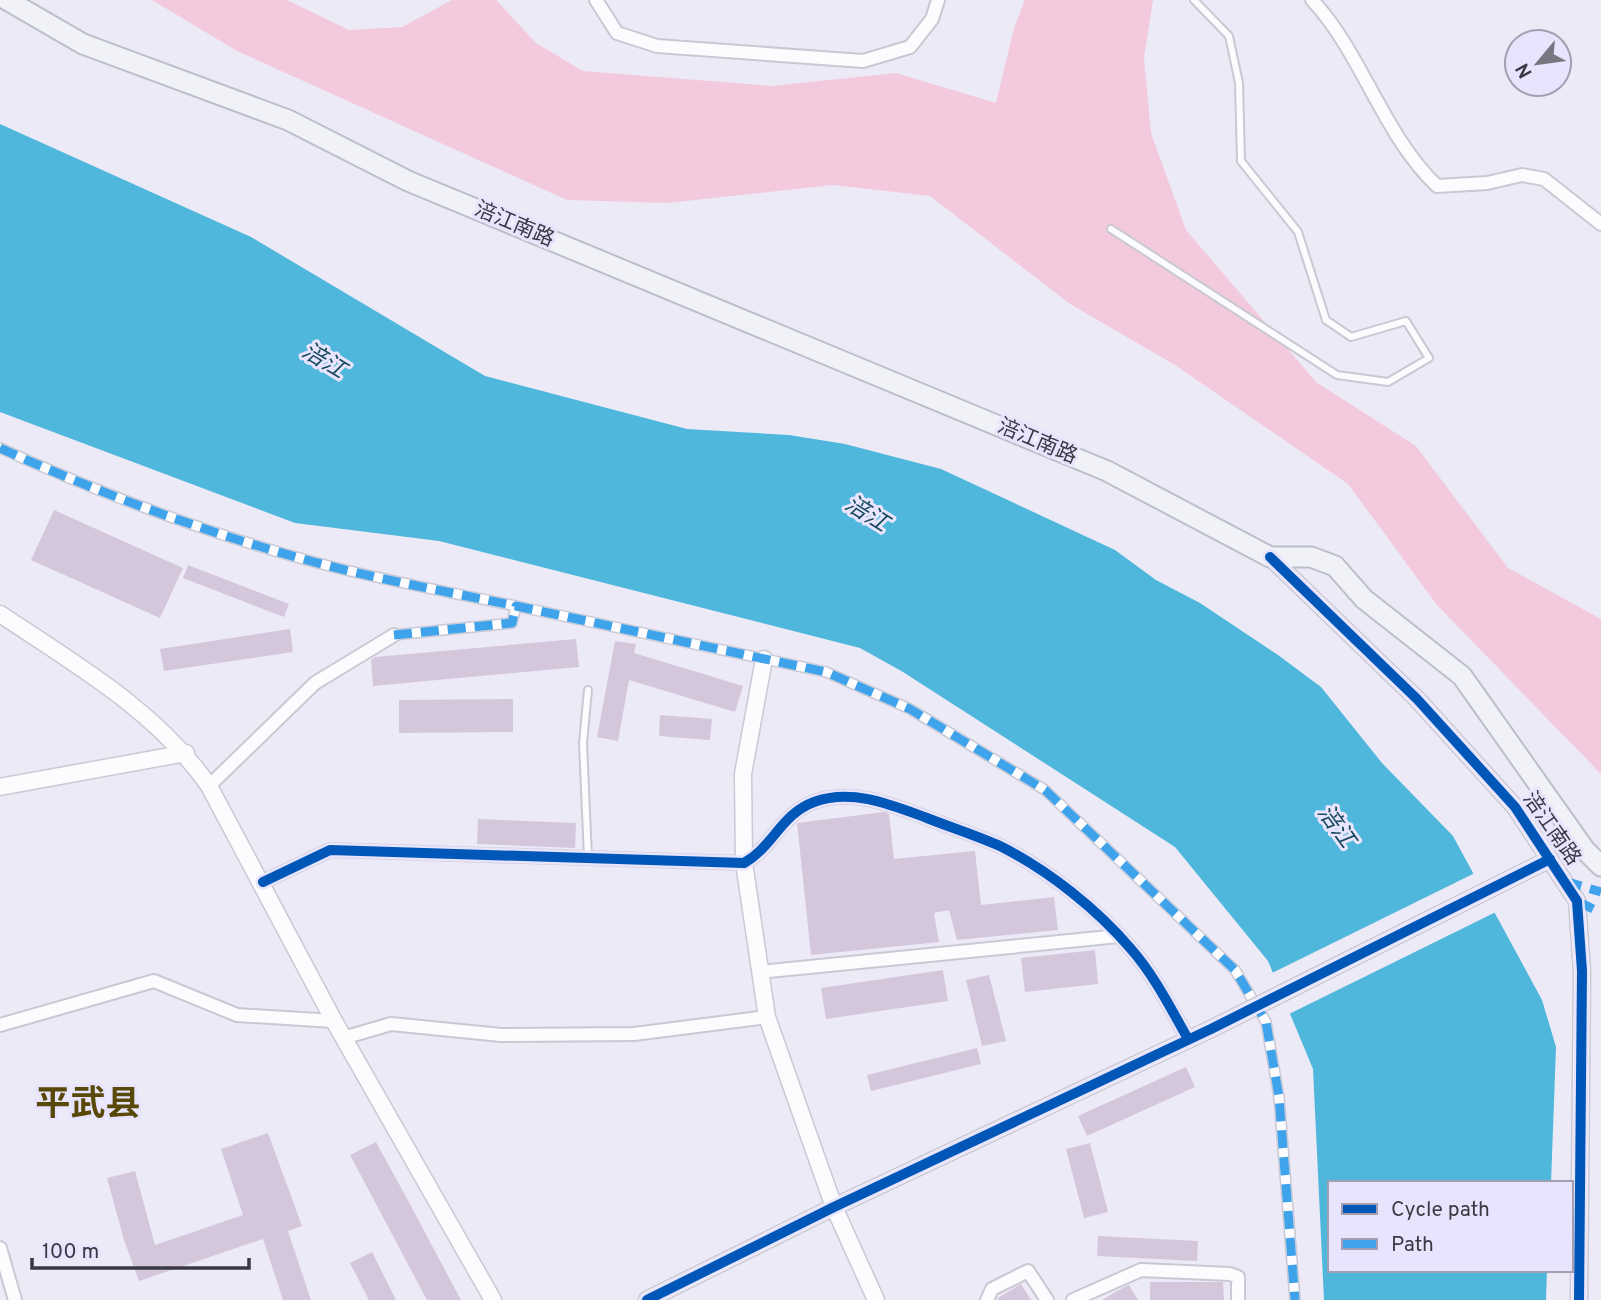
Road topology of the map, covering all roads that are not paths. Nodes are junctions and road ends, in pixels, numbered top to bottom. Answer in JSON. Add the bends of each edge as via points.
{"nodes":[{"id":1,"x":7,"y":0,"type":"edge"},
{"id":2,"x":596,"y":0,"type":"edge"},
{"id":3,"x":938,"y":0,"type":"edge"},
{"id":4,"x":1194,"y":0,"type":"edge"},
{"id":5,"x":1312,"y":0,"type":"edge"},
{"id":6,"x":1601,"y":224,"type":"edge"},
{"id":7,"x":1111,"y":229,"type":"dead end"},
{"id":8,"x":0,"y":448,"type":"edge"},
{"id":9,"x":1270,"y":556,"type":"junction"},
{"id":10,"x":516,"y":606,"type":"junction"},
{"id":11,"x":0,"y":614,"type":"edge"},
{"id":12,"x":394,"y":635,"type":"joint"},
{"id":13,"x":764,"y":659,"type":"junction"},
{"id":14,"x":587,"y":690,"type":"dead end"},
{"id":15,"x":186,"y":753,"type":"junction"},
{"id":16,"x":209,"y":786,"type":"junction"},
{"id":17,"x":0,"y":787,"type":"edge"},
{"id":18,"x":588,"y":859,"type":"junction"},
{"id":19,"x":1550,"y":859,"type":"junction"},
{"id":20,"x":744,"y":863,"type":"junction"},
{"id":21,"x":1601,"y":866,"type":"edge"},
{"id":22,"x":263,"y":882,"type":"junction"},
{"id":23,"x":1119,"y":936,"type":"junction"},
{"id":24,"x":760,"y":972,"type":"junction"},
{"id":25,"x":767,"y":1017,"type":"junction"},
{"id":26,"x":334,"y":1021,"type":"junction"},
{"id":27,"x":0,"y":1025,"type":"edge"},
{"id":28,"x":343,"y":1038,"type":"junction"},
{"id":29,"x":1188,"y":1039,"type":"junction"},
{"id":30,"x":834,"y":1207,"type":"junction"},
{"id":31,"x":0,"y":1248,"type":"edge"},
{"id":32,"x":15,"y":1300,"type":"edge"},
{"id":33,"x":492,"y":1300,"type":"edge"},
{"id":34,"x":647,"y":1300,"type":"edge"},
{"id":35,"x":876,"y":1300,"type":"edge"},
{"id":36,"x":987,"y":1300,"type":"edge"},
{"id":37,"x":1046,"y":1300,"type":"edge"},
{"id":38,"x":1073,"y":1300,"type":"edge"},
{"id":39,"x":1238,"y":1300,"type":"edge"},
{"id":40,"x":1295,"y":1300,"type":"edge"},
{"id":41,"x":1579,"y":1300,"type":"edge"}],
"edges":[{"from":1,"to":9,"type":"main road","name":"涪江南路","via":[[83,44],[288,120],[408,181],[1107,471]]},
{"from":2,"to":3,"type":"street","via":[[617,33],[657,46],[863,61],[910,47],[932,19]]},
{"from":4,"to":7,"type":"lane","via":[[1229,36],[1239,83],[1241,161],[1298,232],[1326,320],[1351,337],[1406,321],[1429,358],[1388,382],[1337,375]]},
{"from":5,"to":6,"type":"street","via":[[1414,164],[1437,186],[1522,175],[1544,179]]},
{"from":8,"to":10,"type":"street","via":[[139,505],[256,545]]},
{"from":9,"to":19,"type":"street","name":"涪江南路","via":[[1417,699],[1515,807]]},
{"from":9,"to":21,"type":"main road","via":[[1311,557],[1335,566],[1364,598],[1462,676]]},
{"from":10,"to":12,"type":"street","via":[[512,623]]},
{"from":10,"to":13,"type":"street"},
{"from":11,"to":15,"type":"street","via":[[107,685]]},
{"from":12,"to":16,"type":"street","via":[[315,683]]},
{"from":13,"to":20,"type":"street","via":[[743,774]]},
{"from":13,"to":40,"type":"street","via":[[826,672],[910,709],[1045,790],[1235,970],[1266,1022],[1279,1097]]},
{"from":14,"to":18,"type":"lane","via":[[583,743]]},
{"from":15,"to":16,"type":"street"},
{"from":15,"to":17,"type":"street"},
{"from":16,"to":22,"type":"street"},
{"from":18,"to":20,"type":"street"},
{"from":18,"to":22,"type":"street","via":[[330,850]]},
{"from":19,"to":29,"type":"street","bridge":true},
{"from":19,"to":41,"type":"street","name":"涪江南路","via":[[1577,901],[1581,960]]},
{"from":20,"to":23,"type":"street","via":[[759,855],[794,812],[815,801],[837,797],[879,800],[1003,848],[1078,897]]},
{"from":20,"to":24,"type":"street"},
{"from":22,"to":26,"type":"street"},
{"from":23,"to":24,"type":"street"},
{"from":23,"to":29,"type":"street","via":[[1162,993]]},
{"from":24,"to":25,"type":"street"},
{"from":25,"to":28,"type":"street","via":[[634,1034],[501,1035],[391,1024]]},
{"from":25,"to":30,"type":"street"},
{"from":26,"to":27,"type":"street","via":[[237,1016],[154,981]]},
{"from":26,"to":28,"type":"street"},
{"from":28,"to":33,"type":"street"},
{"from":29,"to":30,"type":"street"},
{"from":30,"to":34,"type":"street"},
{"from":30,"to":35,"type":"street"},
{"from":31,"to":32,"type":"street"},
{"from":36,"to":37,"type":"street","via":[[992,1289],[1028,1271]]},
{"from":38,"to":39,"type":"street","via":[[1141,1270],[1230,1274],[1238,1277]]}]}
